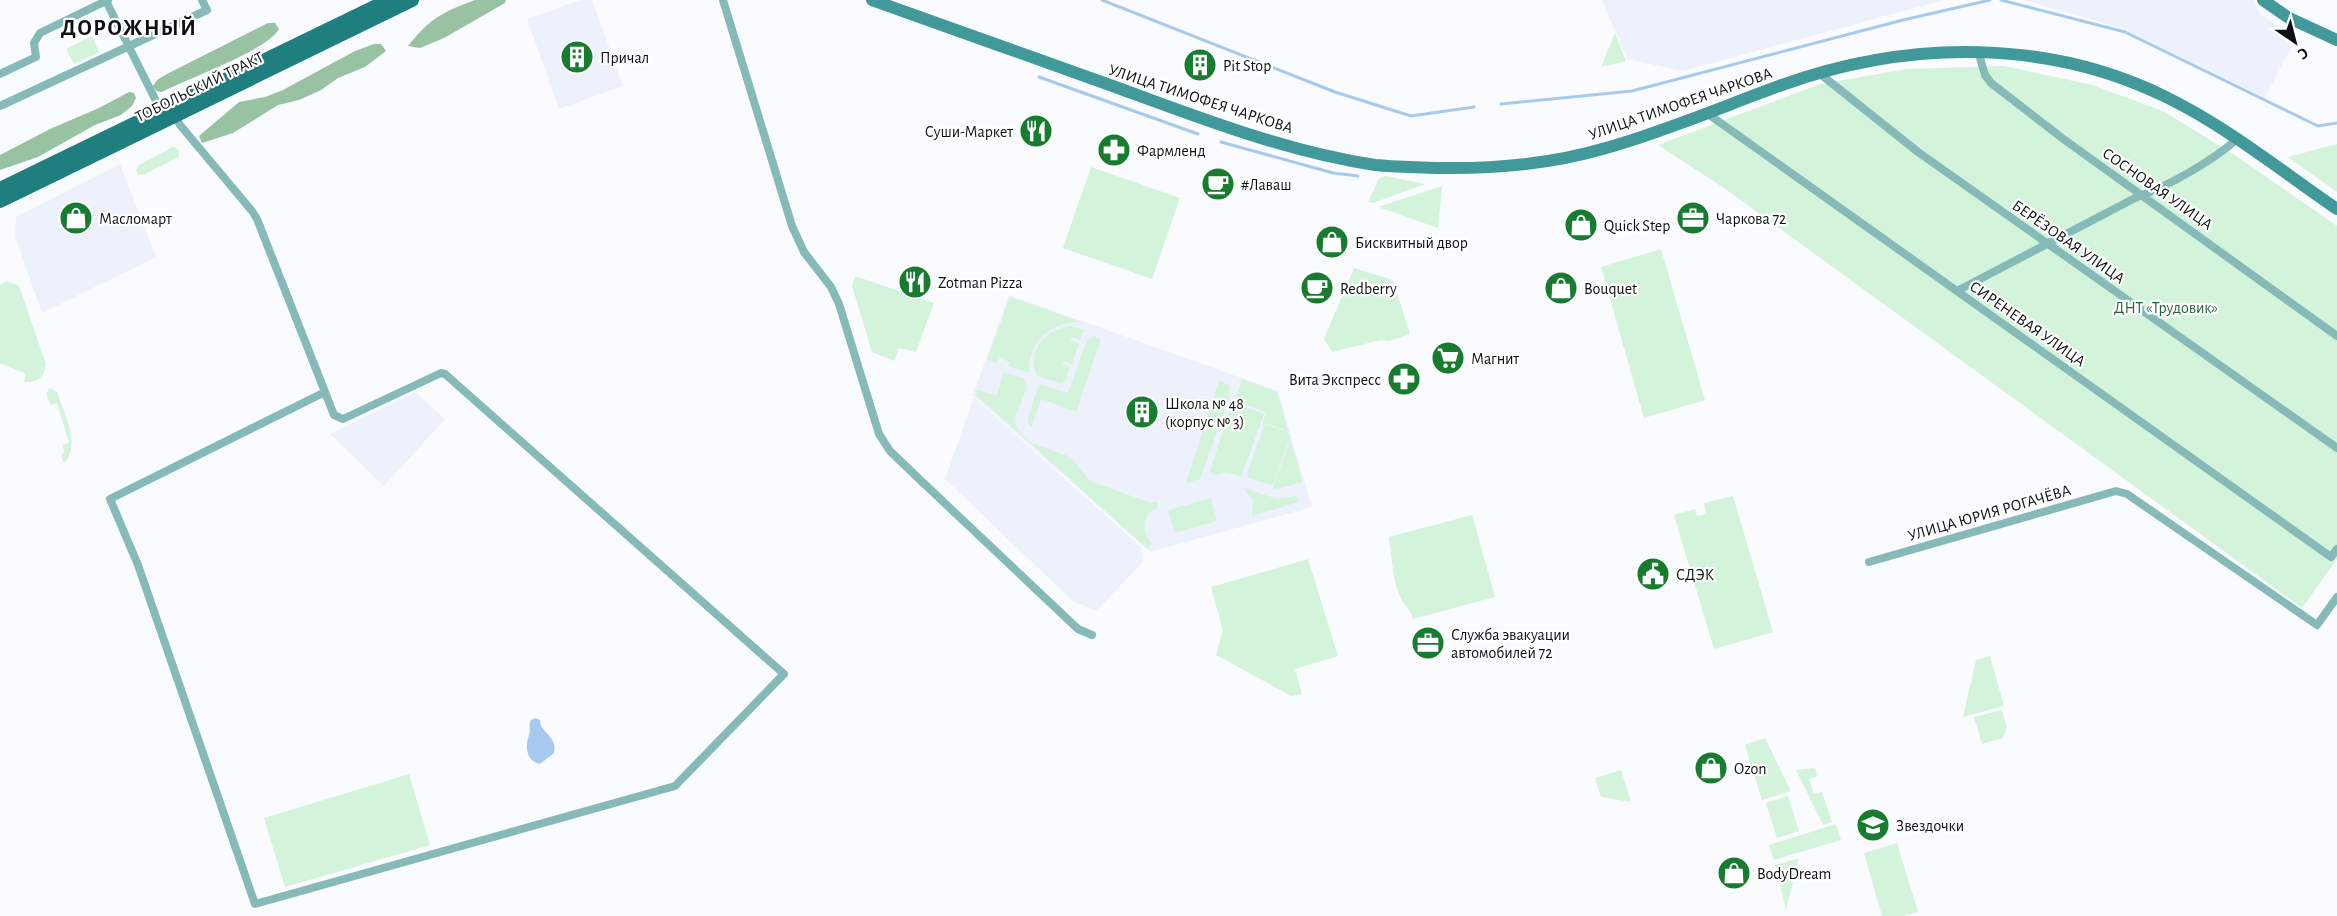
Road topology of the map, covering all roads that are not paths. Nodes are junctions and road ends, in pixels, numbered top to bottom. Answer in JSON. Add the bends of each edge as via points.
{"nodes":[{"id":1,"x":107,"y":0,"type":"edge"},
{"id":2,"x":202,"y":0,"type":"edge"},
{"id":3,"x":412,"y":0,"type":"edge"},
{"id":4,"x":723,"y":0,"type":"edge"},
{"id":5,"x":872,"y":0,"type":"edge"},
{"id":6,"x":2263,"y":0,"type":"edge"},
{"id":7,"x":390,"y":3,"type":"edge"},
{"id":8,"x":2337,"y":40,"type":"edge"},
{"id":9,"x":130,"y":46,"type":"junction"},
{"id":10,"x":1978,"y":51,"type":"junction"},
{"id":11,"x":1819,"y":73,"type":"junction"},
{"id":12,"x":0,"y":74,"type":"edge"},
{"id":13,"x":0,"y":106,"type":"edge"},
{"id":14,"x":161,"y":111,"type":"junction"},
{"id":15,"x":1708,"y":114,"type":"junction"},
{"id":16,"x":175,"y":116,"type":"junction"},
{"id":17,"x":2236,"y":140,"type":"junction"},
{"id":18,"x":0,"y":189,"type":"edge"},
{"id":19,"x":2142,"y":195,"type":"junction"},
{"id":20,"x":0,"y":201,"type":"edge"},
{"id":21,"x":2337,"y":209,"type":"edge"},
{"id":22,"x":2046,"y":243,"type":"junction"},
{"id":23,"x":1957,"y":291,"type":"junction"},
{"id":24,"x":2337,"y":336,"type":"edge"},
{"id":25,"x":326,"y":392,"type":"junction"},
{"id":26,"x":2337,"y":448,"type":"edge"},
{"id":27,"x":2337,"y":549,"type":"edge"},
{"id":28,"x":1869,"y":562,"type":"dead end"},
{"id":29,"x":2337,"y":597,"type":"edge"},
{"id":30,"x":1092,"y":634,"type":"dead end"}],
"edges":[{"from":1,"to":9,"type":"street"},
{"from":1,"to":12,"type":"street","via":[[40,33],[34,43],[36,57]]},
{"from":2,"to":9,"type":"street","via":[[207,10]]},
{"from":3,"to":7,"type":"main road","name":"ТОБОЛЬСКИЙ ТРАКТ"},
{"from":4,"to":30,"type":"street","via":[[792,226],[804,252],[839,304],[879,434],[890,451],[1078,629]]},
{"from":5,"to":15,"type":"main road","name":"УЛИЦА ТИМОФЕЯ ЧАРКОВА","via":[[1215,122],[1334,157],[1376,165],[1525,165],[1605,149]]},
{"from":6,"to":8,"type":"main road","via":[[2289,18]]},
{"from":7,"to":14,"type":"main road","name":"ТОБОЛЬСКИЙ ТРАКТ"},
{"from":7,"to":16,"type":"main road","name":"ТОБОЛЬСКИЙ ТРАКТ"},
{"from":9,"to":13,"type":"street"},
{"from":9,"to":14,"type":"street"},
{"from":10,"to":11,"type":"main road","name":"УЛИЦА ТИМОФЕЯ ЧАРКОВА","via":[[1876,60]]},
{"from":10,"to":17,"type":"main road","name":"УЛИЦА ТИМОФЕЯ ЧАРКОВА","via":[[2060,60],[2131,81],[2194,112]]},
{"from":10,"to":19,"type":"street","name":"СОСНОВАЯ УЛИЦА","via":[[1991,83]]},
{"from":11,"to":15,"type":"main road","name":"УЛИЦА ТИМОФЕЯ ЧАРКОВА"},
{"from":11,"to":22,"type":"street","name":"БЕРЁЗОВАЯ УЛИЦА","via":[[1918,152]]},
{"from":14,"to":18,"type":"main road","name":"ТОБОЛЬСКИЙ ТРАКТ"},
{"from":15,"to":23,"type":"street","name":"СИРЕНЕВАЯ УЛИЦА"},
{"from":16,"to":20,"type":"main road","name":"ТОБОЛЬСКИЙ ТРАКТ"},
{"from":16,"to":25,"type":"street","via":[[252,211]]},
{"from":17,"to":19,"type":"street","via":[[2217,155]]},
{"from":17,"to":21,"type":"main road","name":"УЛИЦА ТИМОФЕЯ ЧАРКОВА"},
{"from":19,"to":22,"type":"street"},
{"from":19,"to":24,"type":"street","name":"СОСНОВАЯ УЛИЦА"},
{"from":22,"to":23,"type":"street"},
{"from":22,"to":26,"type":"street","name":"БЕРЁЗОВАЯ УЛИЦА"},
{"from":23,"to":27,"type":"street","name":"СИРЕНЕВАЯ УЛИЦА","via":[[2331,557]]},
{"from":25,"to":25,"type":"street","via":[[110,499],[138,565],[255,904],[675,786],[784,674],[446,374],[343,419],[334,415]]},
{"from":28,"to":29,"type":"street","name":"УЛИЦА ЮРИЯ РОГАЧЁВА","via":[[2116,491],[2127,494],[2317,625]]}]}
